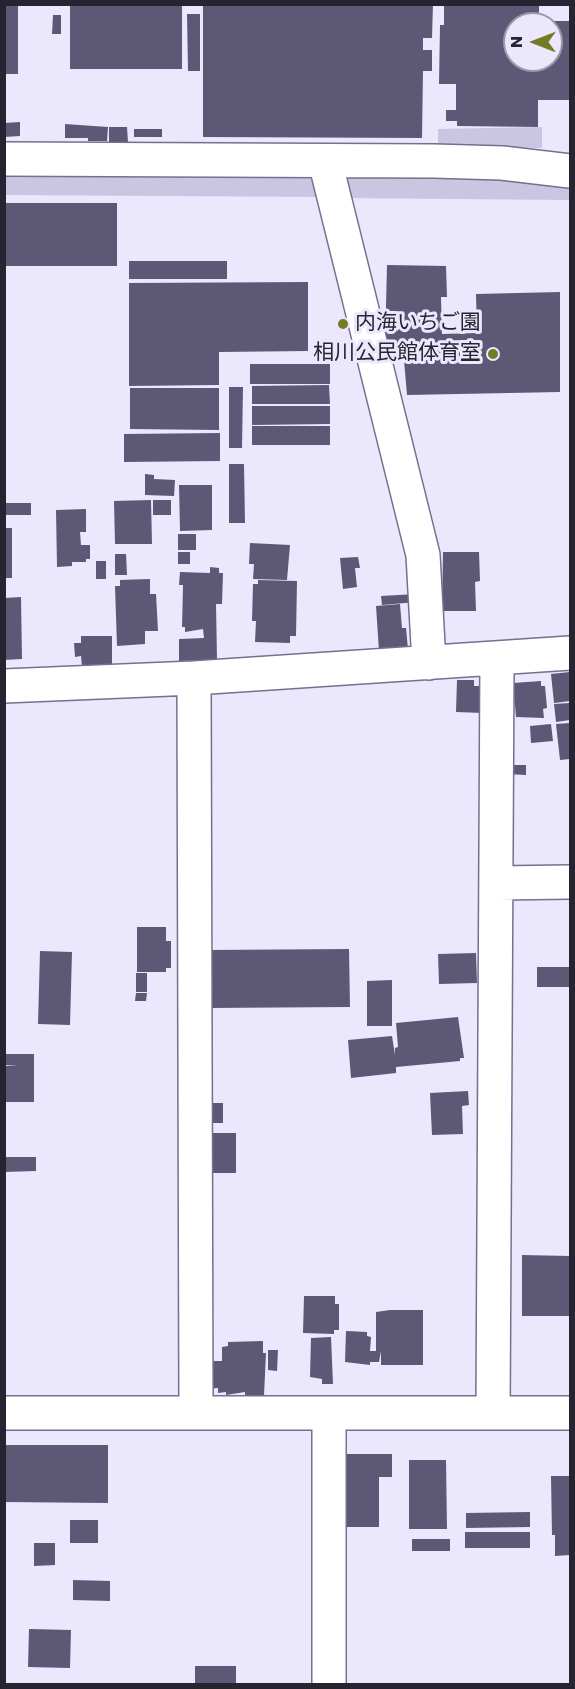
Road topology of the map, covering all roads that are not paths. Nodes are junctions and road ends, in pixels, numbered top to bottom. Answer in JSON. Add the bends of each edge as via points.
{"nodes":[{"id":1,"x":4,"y":159,"type":"edge"},
{"id":2,"x":325,"y":161,"type":"junction"},
{"id":3,"x":570,"y":171,"type":"edge"},
{"id":4,"x":570,"y":653,"type":"edge"},
{"id":5,"x":497,"y":660,"type":"junction"},
{"id":6,"x":429,"y":663,"type":"junction"},
{"id":7,"x":194,"y":678,"type":"junction"},
{"id":8,"x":4,"y":686,"type":"edge"},
{"id":9,"x":570,"y":882,"type":"edge"},
{"id":10,"x":497,"y":883,"type":"junction"},
{"id":11,"x":4,"y":1413,"type":"edge"},
{"id":12,"x":196,"y":1413,"type":"junction"},
{"id":13,"x":493,"y":1413,"type":"junction"},
{"id":14,"x":570,"y":1413,"type":"edge"},
{"id":15,"x":329,"y":1421,"type":"junction"},
{"id":16,"x":329,"y":1684,"type":"edge"}],
"edges":[{"from":1,"to":2,"type":"street"},
{"from":2,"to":3,"type":"street","via":[[502,163]]},
{"from":2,"to":6,"type":"street","via":[[423,555]]},
{"from":4,"to":5,"type":"street"},
{"from":5,"to":6,"type":"street"},
{"from":5,"to":10,"type":"street"},
{"from":6,"to":7,"type":"street"},
{"from":7,"to":8,"type":"street"},
{"from":7,"to":12,"type":"street"},
{"from":9,"to":10,"type":"street"},
{"from":10,"to":13,"type":"street"},
{"from":11,"to":12,"type":"street"},
{"from":12,"to":15,"type":"street"},
{"from":13,"to":14,"type":"street"},
{"from":13,"to":15,"type":"street"},
{"from":15,"to":16,"type":"street"}]}
